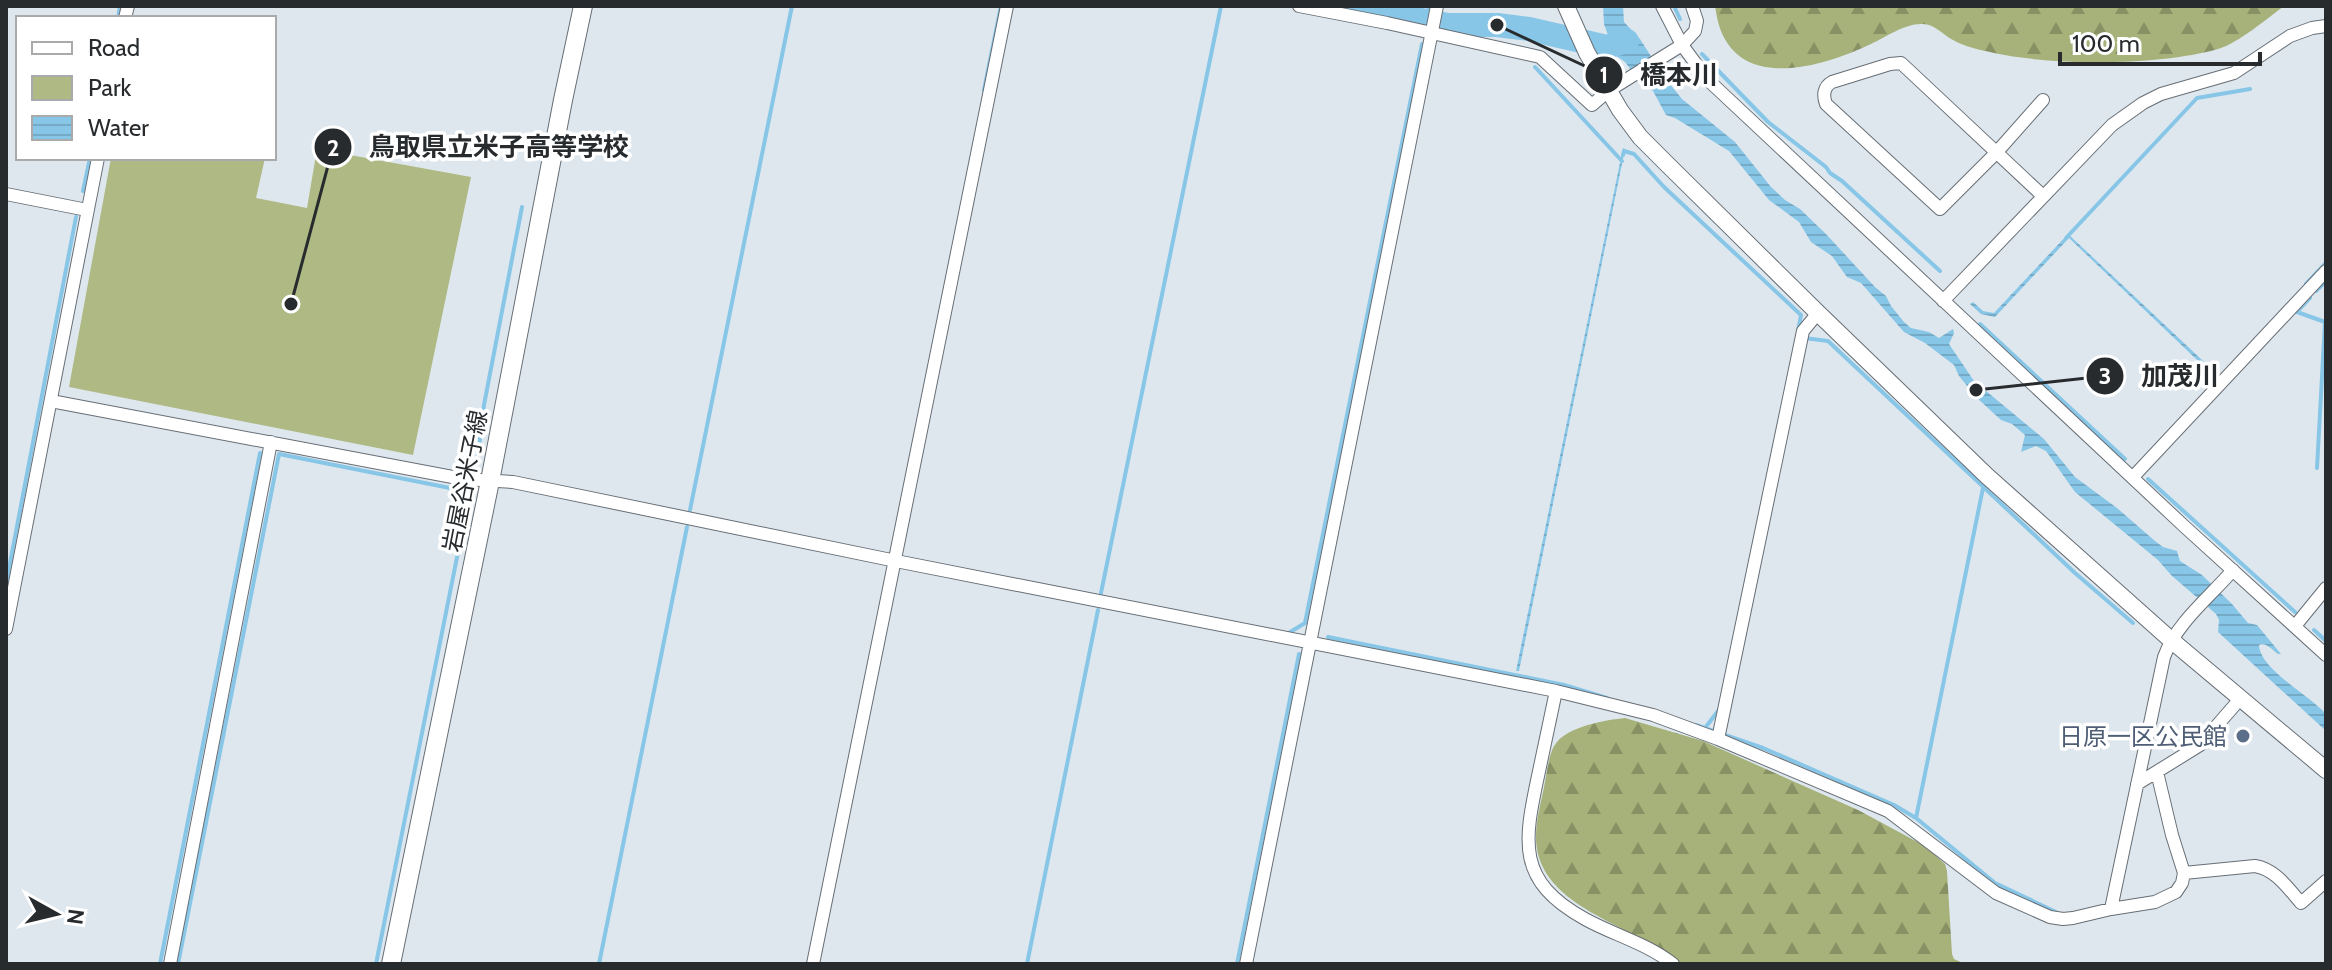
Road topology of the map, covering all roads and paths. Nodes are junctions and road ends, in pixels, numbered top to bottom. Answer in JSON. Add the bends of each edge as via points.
{"nodes":[{"id":1,"x":583,"y":6,"type":"edge"},
{"id":2,"x":1007,"y":6,"type":"edge"},
{"id":3,"x":1299,"y":6,"type":"edge"},
{"id":4,"x":1662,"y":6,"type":"edge"},
{"id":5,"x":1692,"y":6,"type":"edge"},
{"id":6,"x":1569,"y":13,"type":"edge"},
{"id":7,"x":1434,"y":21,"type":"edge"},
{"id":8,"x":2326,"y":26,"type":"edge"},
{"id":9,"x":1682,"y":45,"type":"junction"},
{"id":10,"x":1608,"y":91,"type":"junction"},
{"id":11,"x":2043,"y":100,"type":"dead end"},
{"id":12,"x":1996,"y":153,"type":"junction"},
{"id":13,"x":98,"y":160,"type":"edge"},
{"id":14,"x":6,"y":194,"type":"edge"},
{"id":15,"x":2043,"y":196,"type":"junction"},
{"id":16,"x":87,"y":210,"type":"junction"},
{"id":17,"x":2326,"y":271,"type":"edge"},
{"id":18,"x":1943,"y":301,"type":"junction"},
{"id":19,"x":1818,"y":313,"type":"junction"},
{"id":20,"x":51,"y":401,"type":"junction"},
{"id":21,"x":271,"y":442,"type":"junction"},
{"id":22,"x":2133,"y":477,"type":"junction"},
{"id":23,"x":490,"y":481,"type":"junction"},
{"id":24,"x":896,"y":561,"type":"junction"},
{"id":25,"x":2229,"y":574,"type":"junction"},
{"id":26,"x":2326,"y":588,"type":"edge"},
{"id":27,"x":2295,"y":626,"type":"junction"},
{"id":28,"x":6,"y":629,"type":"edge"},
{"id":29,"x":2171,"y":640,"type":"junction"},
{"id":30,"x":1309,"y":642,"type":"junction"},
{"id":31,"x":2326,"y":655,"type":"edge"},
{"id":32,"x":1556,"y":691,"type":"junction"},
{"id":33,"x":2240,"y":699,"type":"junction"},
{"id":34,"x":1718,"y":739,"type":"junction"},
{"id":35,"x":2326,"y":770,"type":"edge"},
{"id":36,"x":2157,"y":772,"type":"junction"},
{"id":37,"x":2137,"y":784,"type":"junction"},
{"id":38,"x":2184,"y":873,"type":"junction"},
{"id":39,"x":2326,"y":881,"type":"edge"},
{"id":40,"x":2111,"y":909,"type":"junction"},
{"id":41,"x":170,"y":964,"type":"edge"},
{"id":42,"x":391,"y":964,"type":"edge"},
{"id":43,"x":813,"y":964,"type":"edge"},
{"id":44,"x":1246,"y":964,"type":"edge"},
{"id":45,"x":1673,"y":964,"type":"edge"}],
"edges":[{"from":1,"to":23,"type":"main road","name":"岩屋谷米子線"},
{"from":2,"to":24,"type":"street"},
{"from":3,"to":7,"type":"street","via":[[1387,23]]},
{"from":4,"to":9,"type":"street"},
{"from":5,"to":9,"type":"street","via":[[1695,31]]},
{"from":6,"to":10,"type":"street"},
{"from":7,"to":10,"type":"street","via":[[1540,57],[1592,105]]},
{"from":7,"to":30,"type":"street"},
{"from":8,"to":15,"type":"street","via":[[2290,36],[2234,73],[2143,103],[2112,125]]},
{"from":9,"to":10,"type":"street"},
{"from":9,"to":18,"type":"street","via":[[1708,80]]},
{"from":10,"to":19,"type":"street","via":[[1640,137]]},
{"from":11,"to":12,"type":"street"},
{"from":12,"to":12,"type":"street","via":[[1940,209],[1826,104],[1825,89],[1832,82],[1901,63]]},
{"from":12,"to":15,"type":"street"},
{"from":13,"to":16,"type":"street"},
{"from":14,"to":16,"type":"street"},
{"from":15,"to":18,"type":"street"},
{"from":16,"to":20,"type":"street"},
{"from":17,"to":22,"type":"street"},
{"from":18,"to":22,"type":"street"},
{"from":19,"to":29,"type":"street","via":[[1987,476]]},
{"from":19,"to":34,"type":"street","via":[[1803,331]]},
{"from":20,"to":21,"type":"street"},
{"from":20,"to":28,"type":"street"},
{"from":21,"to":23,"type":"street"},
{"from":21,"to":41,"type":"street"},
{"from":22,"to":25,"type":"street"},
{"from":23,"to":24,"type":"street"},
{"from":23,"to":42,"type":"main road","name":"岩屋谷米子線"},
{"from":24,"to":30,"type":"street"},
{"from":24,"to":43,"type":"street"},
{"from":25,"to":27,"type":"street"},
{"from":25,"to":29,"type":"street"},
{"from":26,"to":27,"type":"street"},
{"from":27,"to":31,"type":"street"},
{"from":29,"to":33,"type":"street"},
{"from":29,"to":37,"type":"street"},
{"from":30,"to":32,"type":"street"},
{"from":30,"to":44,"type":"street"},
{"from":32,"to":34,"type":"street","via":[[1653,715]]},
{"from":32,"to":45,"type":"street","via":[[1527,835],[1537,876],[1582,918]]},
{"from":33,"to":35,"type":"street"},
{"from":33,"to":36,"type":"street","via":[[2200,745]]},
{"from":34,"to":40,"type":"street","via":[[1888,811],[1996,893],[2040,913],[2063,919]]},
{"from":36,"to":37,"type":"street"},
{"from":36,"to":38,"type":"street"},
{"from":37,"to":40,"type":"street"},
{"from":38,"to":39,"type":"street","via":[[2263,867],[2301,903]]},
{"from":38,"to":40,"type":"street","via":[[2167,898]]}]}
